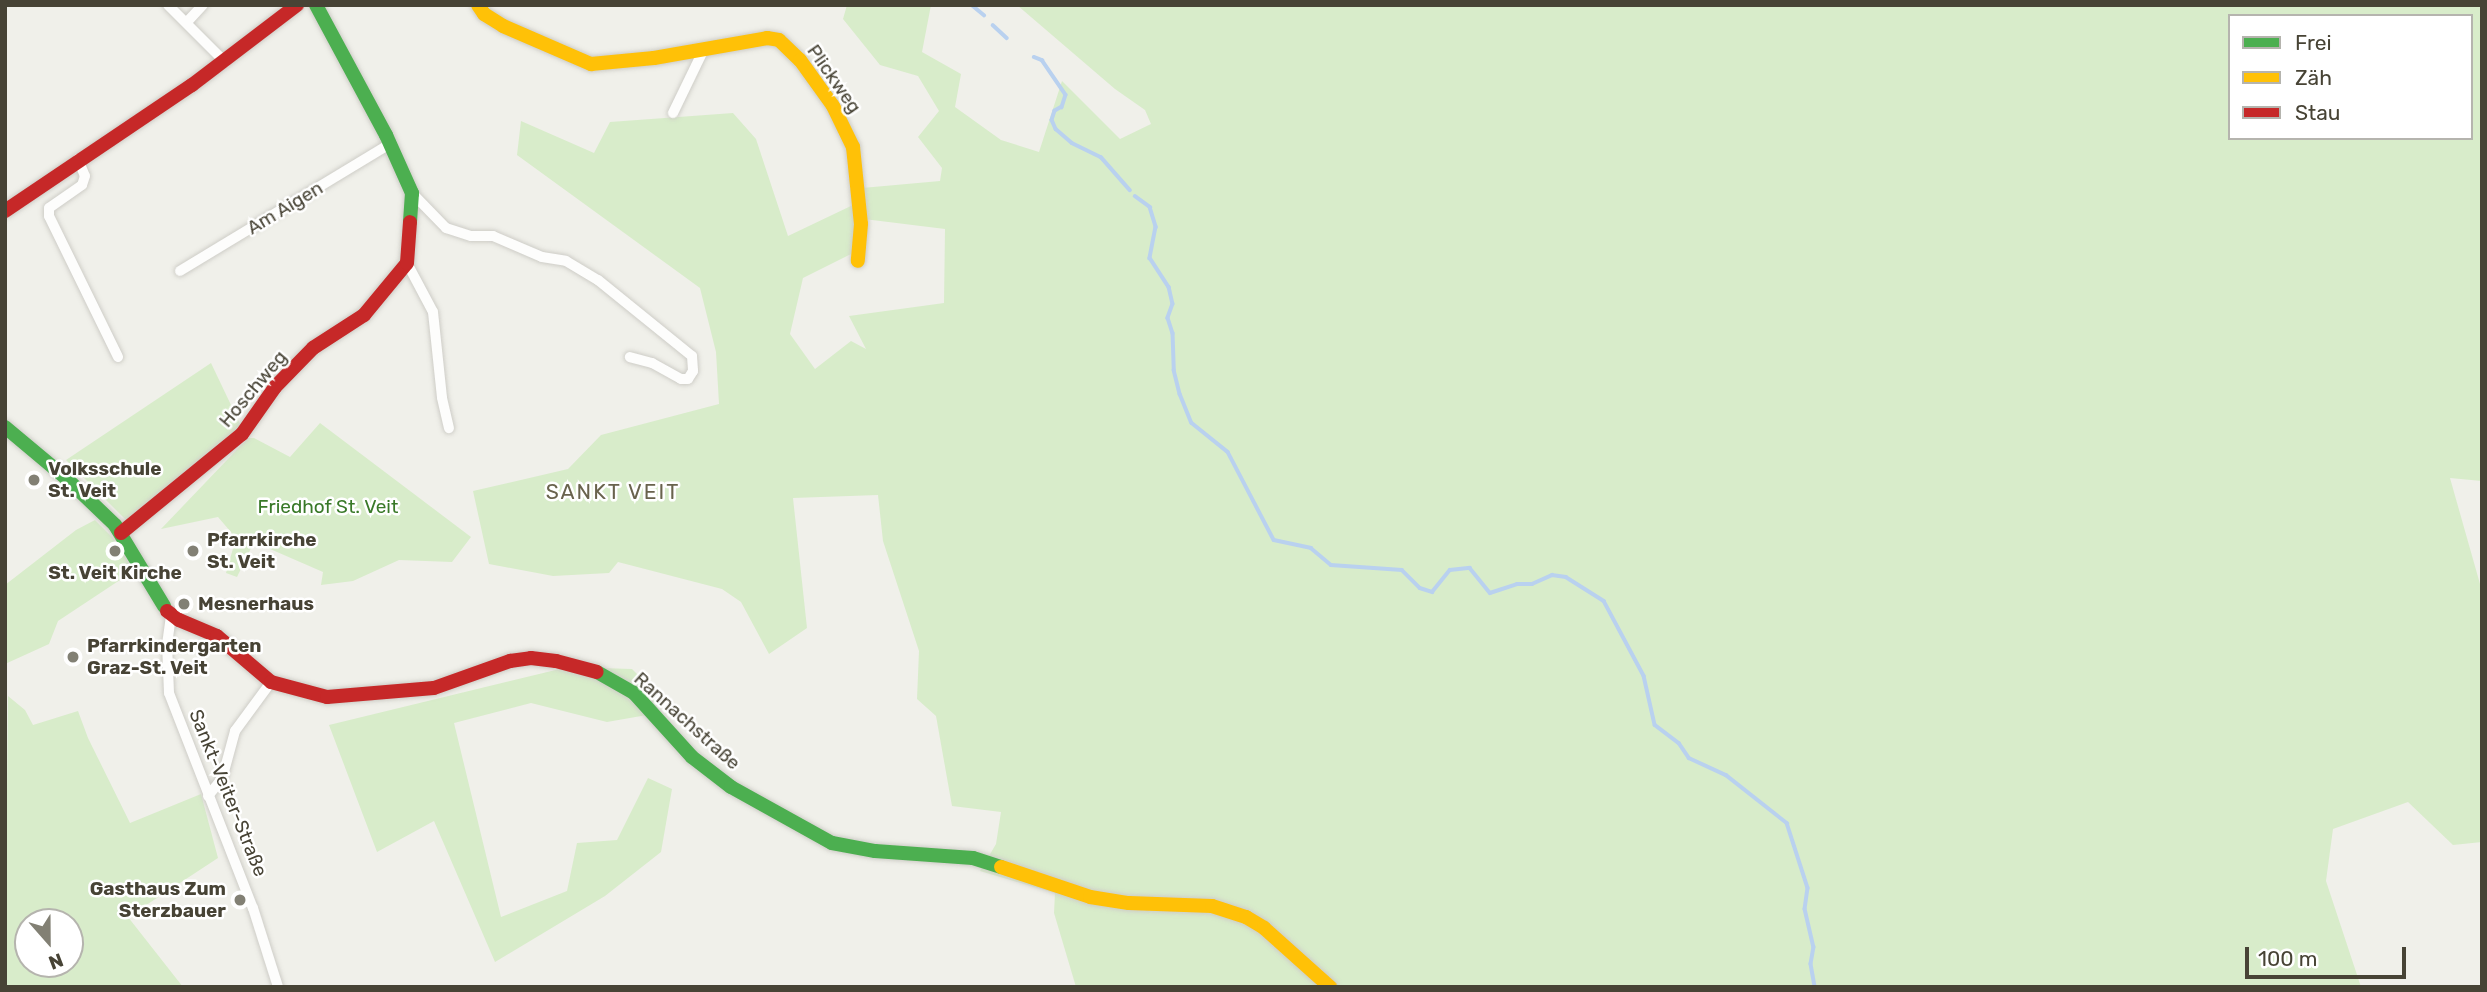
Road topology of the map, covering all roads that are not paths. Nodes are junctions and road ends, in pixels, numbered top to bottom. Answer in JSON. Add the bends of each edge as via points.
{"nodes":[{"id":1,"x":168,"y":5,"type":"edge"},
{"id":2,"x":203,"y":5,"type":"edge"},
{"id":3,"x":297,"y":5,"type":"edge"},
{"id":4,"x":316,"y":5,"type":"edge"},
{"id":5,"x":478,"y":5,"type":"edge"},
{"id":6,"x":187,"y":22,"type":"junction"},
{"id":7,"x":704,"y":49,"type":"junction"},
{"id":8,"x":225,"y":62,"type":"junction"},
{"id":9,"x":673,"y":113,"type":"dead end"},
{"id":10,"x":390,"y":144,"type":"junction"},
{"id":11,"x":78,"y":159,"type":"junction"},
{"id":12,"x":412,"y":193,"type":"junction"},
{"id":13,"x":5,"y":211,"type":"edge"},
{"id":14,"x":858,"y":261,"type":"dead end"},
{"id":15,"x":407,"y":263,"type":"junction"},
{"id":16,"x":180,"y":271,"type":"dead end"},
{"id":17,"x":118,"y":357,"type":"dead end"},
{"id":18,"x":630,"y":357,"type":"dead end"},
{"id":19,"x":5,"y":427,"type":"edge"},
{"id":20,"x":449,"y":428,"type":"dead end"},
{"id":21,"x":121,"y":533,"type":"junction"},
{"id":22,"x":167,"y":611,"type":"junction"},
{"id":23,"x":271,"y":682,"type":"junction"},
{"id":24,"x":208,"y":796,"type":"junction"},
{"id":25,"x":278,"y":987,"type":"edge"},
{"id":26,"x":1330,"y":987,"type":"edge"}],
"edges":[{"from":1,"to":6,"type":"street"},
{"from":2,"to":6,"type":"street"},
{"from":3,"to":8,"type":"street"},
{"from":4,"to":10,"type":"street"},
{"from":5,"to":7,"type":"street","name":"Plickweg","via":[[503,26],[591,64]]},
{"from":6,"to":8,"type":"street"},
{"from":7,"to":9,"type":"street"},
{"from":7,"to":14,"type":"street","name":"Plickweg","via":[[767,38],[779,40],[800,60],[841,119],[853,147],[861,224]]},
{"from":8,"to":11,"type":"street"},
{"from":10,"to":12,"type":"street"},
{"from":10,"to":16,"type":"street","name":"Am Aigen"},
{"from":11,"to":13,"type":"street"},
{"from":11,"to":17,"type":"street","via":[[85,176],[82,185],[49,208],[49,216]]},
{"from":12,"to":15,"type":"street"},
{"from":12,"to":18,"type":"street","via":[[446,228],[471,236],[493,236],[542,257],[566,261],[598,280],[692,356],[693,372],[688,379],[681,379]]},
{"from":15,"to":20,"type":"street","via":[[433,312]]},
{"from":15,"to":21,"type":"street","name":"Hoschweg","via":[[364,315],[313,348],[275,387],[221,454]]},
{"from":19,"to":21,"type":"street","via":[[66,478]]},
{"from":21,"to":22,"type":"street"},
{"from":22,"to":23,"type":"street","name":"Rannachstraße","via":[[218,636]]},
{"from":22,"to":24,"type":"street","name":"Sankt-Veiter-Straße","via":[[169,693]]},
{"from":23,"to":24,"type":"street","via":[[235,731],[222,779]]},
{"from":23,"to":26,"type":"street","name":"Rannachstraße","via":[[327,697],[363,696],[434,688],[510,661],[531,659],[579,667],[635,693],[692,757],[731,787],[832,843],[973,858],[1090,897],[1212,906],[1264,928]]},
{"from":24,"to":25,"type":"street","name":"Sankt-Veiter-Straße","via":[[253,908]]}]}
